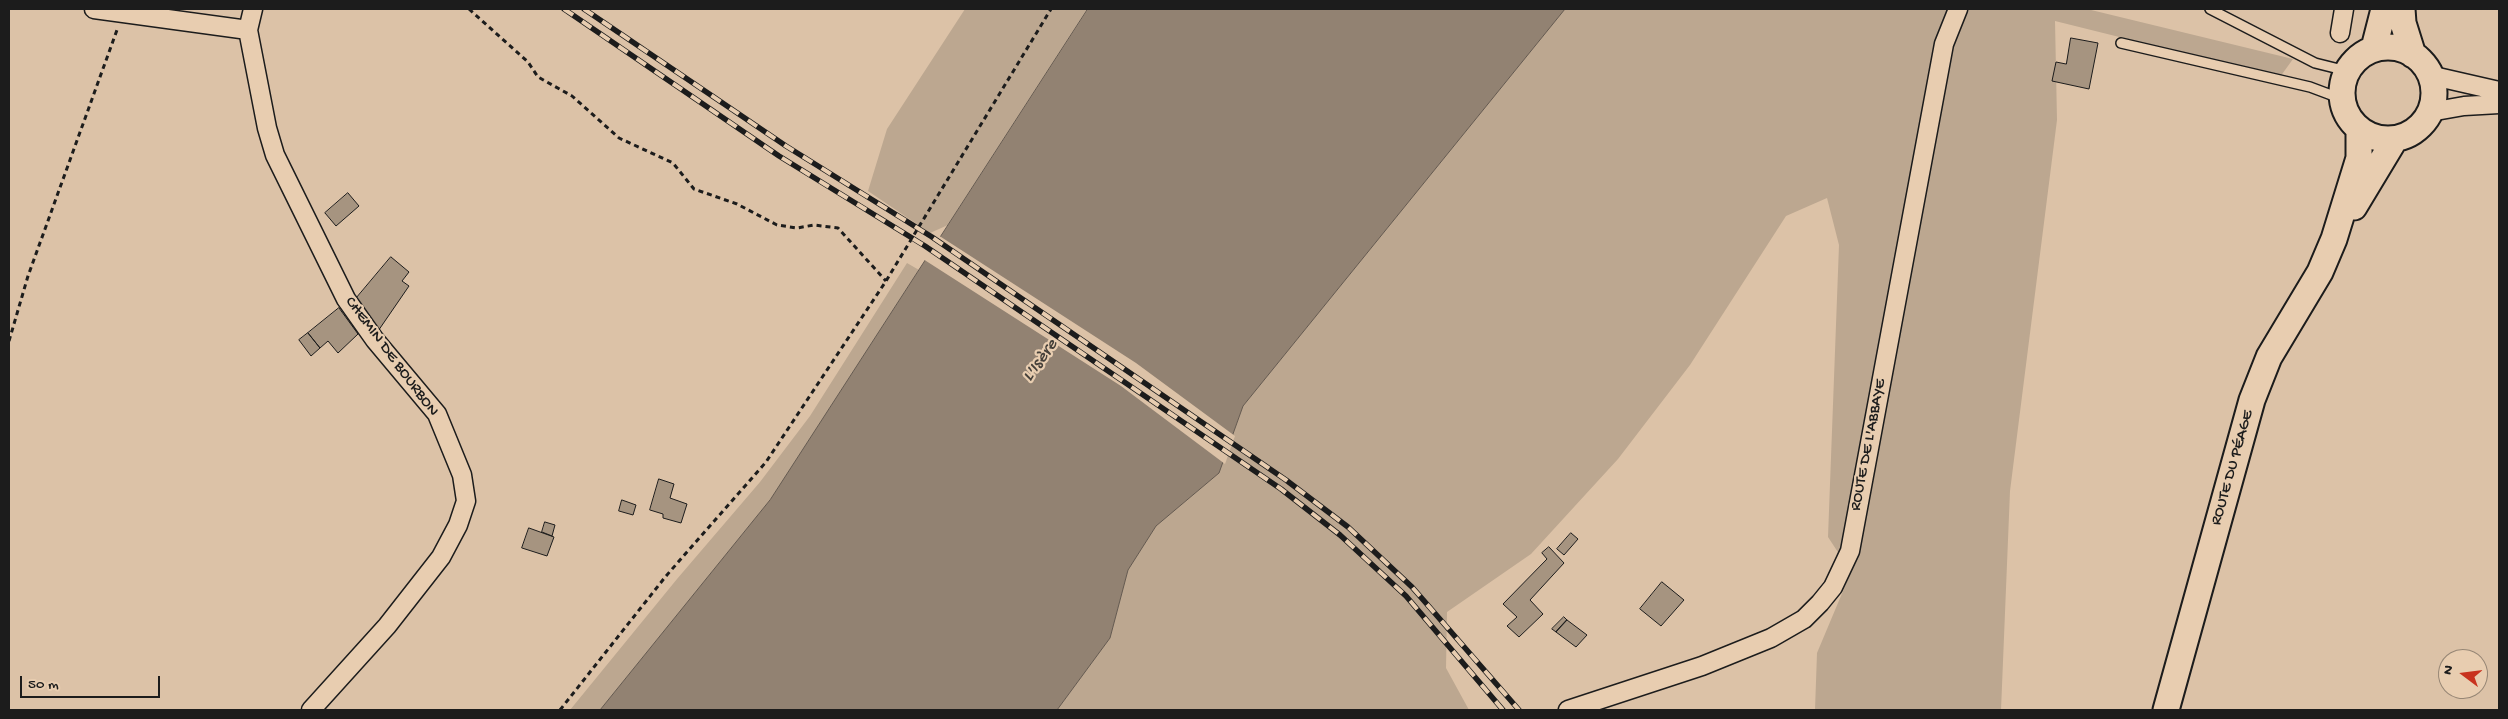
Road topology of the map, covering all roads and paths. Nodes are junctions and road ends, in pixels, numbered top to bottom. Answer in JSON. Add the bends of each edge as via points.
{"nodes":[{"id":1,"x":94,"y":9,"type":"edge"},
{"id":2,"x":253,"y":9,"type":"edge"},
{"id":3,"x":469,"y":9,"type":"edge"},
{"id":4,"x":1051,"y":9,"type":"edge"},
{"id":5,"x":1958,"y":9,"type":"edge"},
{"id":6,"x":2210,"y":9,"type":"edge"},
{"id":7,"x":2344,"y":9,"type":"edge"},
{"id":8,"x":2384,"y":9,"type":"edge"},
{"id":9,"x":2402,"y":9,"type":"edge"},
{"id":10,"x":123,"y":13,"type":"junction"},
{"id":11,"x":248,"y":30,"type":"junction"},
{"id":12,"x":2340,"y":33,"type":"dead end"},
{"id":13,"x":2122,"y":44,"type":"dead end"},
{"id":14,"x":2374,"y":48,"type":"junction"},
{"id":15,"x":2413,"y":55,"type":"junction"},
{"id":16,"x":2347,"y":71,"type":"junction"},
{"id":17,"x":2429,"y":75,"type":"junction"},
{"id":18,"x":2499,"y":91,"type":"edge"},
{"id":19,"x":2342,"y":99,"type":"junction"},
{"id":20,"x":2499,"y":104,"type":"edge"},
{"id":21,"x":2430,"y":112,"type":"junction"},
{"id":22,"x":2359,"y":129,"type":"junction"},
{"id":23,"x":2395,"y":138,"type":"junction"},
{"id":24,"x":2334,"y":239,"type":"junction"},
{"id":25,"x":886,"y":280,"type":"junction"},
{"id":26,"x":9,"y":341,"type":"edge"},
{"id":27,"x":311,"y":710,"type":"edge"},
{"id":28,"x":560,"y":710,"type":"edge"},
{"id":29,"x":1568,"y":710,"type":"edge"},
{"id":30,"x":2166,"y":710,"type":"edge"}],
"edges":[{"from":1,"to":10,"type":"street"},
{"from":2,"to":11,"type":"street"},
{"from":3,"to":25,"type":"path","via":[[528,62],[538,77],[572,96],[619,138],[673,163],[694,189],[736,204],[777,225],[838,228]]},
{"from":4,"to":25,"type":"path"},
{"from":5,"to":29,"type":"street","name":"ROUTE DE L'ABBAYE","via":[[1944,44],[1850,551],[1833,587],[1804,619],[1771,638],[1702,666]]},
{"from":6,"to":16,"type":"lane","via":[[2315,63]]},
{"from":7,"to":12,"type":"street"},
{"from":8,"to":14,"type":"street"},
{"from":9,"to":15,"type":"street","via":[[2403,24]]},
{"from":10,"to":11,"type":"street"},
{"from":10,"to":26,"type":"path","via":[[31,266]]},
{"from":11,"to":27,"type":"street","name":"CHEMIN DE BOURBON","via":[[267,128],[288,184],[346,299],[375,340],[437,414],[462,475],[466,500],[458,525],[440,557],[387,626]]},
{"from":13,"to":19,"type":"lane","via":[[2310,88]]},
{"from":14,"to":15,"type":"street","via":[[2390,46]]},
{"from":14,"to":16,"type":"street","via":[[2357,58]]},
{"from":15,"to":17,"type":"street","via":[[2424,64]]},
{"from":16,"to":19,"type":"street","via":[[2342,82]]},
{"from":17,"to":18,"type":"street"},
{"from":17,"to":21,"type":"street","via":[[2434,86]]},
{"from":19,"to":22,"type":"street","via":[[2348,116]]},
{"from":20,"to":21,"type":"street"},
{"from":21,"to":23,"type":"street","via":[[2416,129]]},
{"from":22,"to":23,"type":"street","via":[[2376,138]]},
{"from":22,"to":24,"type":"street","name":"ROUTE DU PÉAGE","via":[[2359,158]]},
{"from":23,"to":24,"type":"street","name":"ROUTE DU PÉAGE"},
{"from":24,"to":30,"type":"street","name":"ROUTE DU PÉAGE","via":[[2320,272],[2269,357],[2252,400]]},
{"from":25,"to":28,"type":"path","via":[[766,462],[666,576]]}]}
